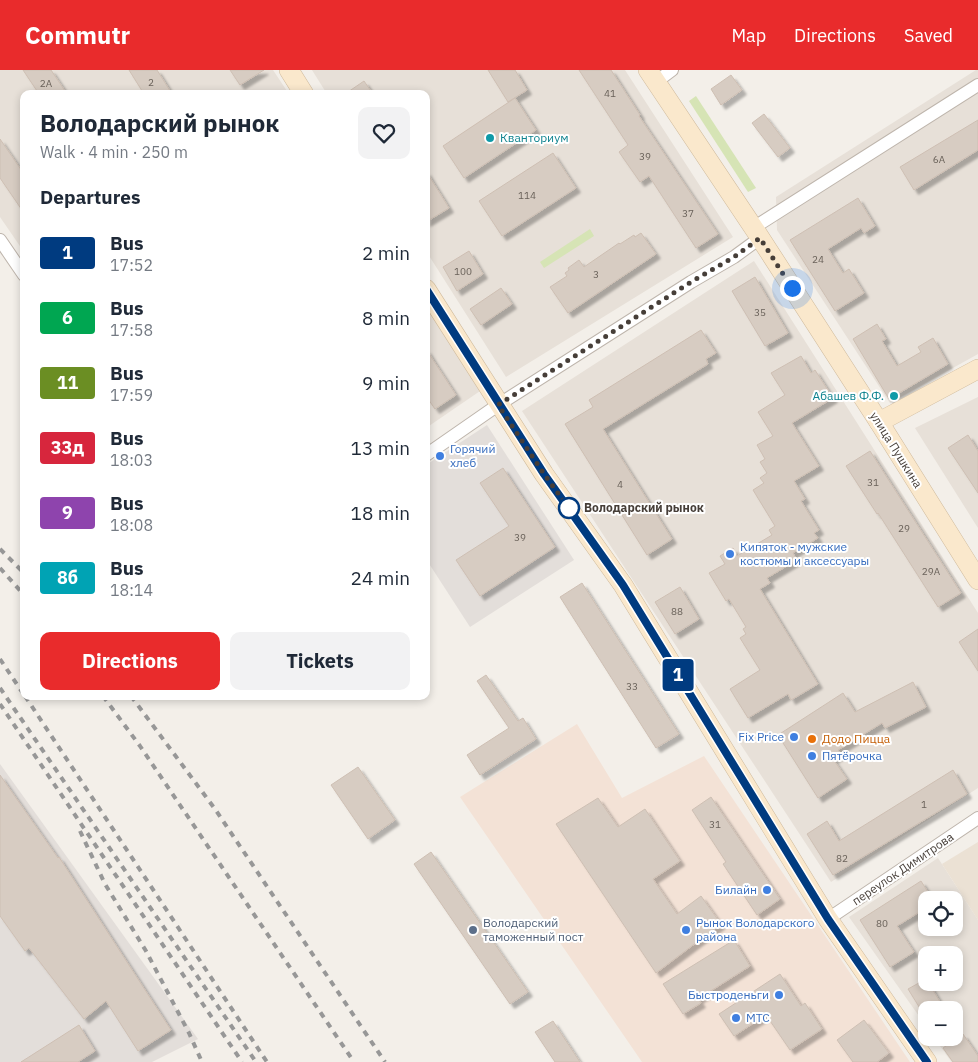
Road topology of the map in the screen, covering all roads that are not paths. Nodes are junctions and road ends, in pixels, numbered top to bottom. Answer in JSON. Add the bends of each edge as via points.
{"nodes":[{"id":1,"x":289,"y":70,"type":"edge"},
{"id":2,"x":672,"y":70,"type":"edge"},
{"id":3,"x":652,"y":76,"type":"edge"},
{"id":4,"x":978,"y":85,"type":"edge"},
{"id":5,"x":302,"y":90,"type":"edge"},
{"id":6,"x":757,"y":233,"type":"junction"},
{"id":7,"x":0,"y":240,"type":"edge"},
{"id":8,"x":20,"y":269,"type":"edge"},
{"id":9,"x":430,"y":295,"type":"edge"},
{"id":10,"x":978,"y":369,"type":"edge"},
{"id":11,"x":498,"y":405,"type":"junction"},
{"id":12,"x":879,"y":422,"type":"junction"},
{"id":13,"x":430,"y":451,"type":"edge"},
{"id":14,"x":978,"y":580,"type":"edge"},
{"id":15,"x":978,"y":818,"type":"edge"},
{"id":16,"x":828,"y":919,"type":"junction"},
{"id":17,"x":927,"y":1062,"type":"edge"}],
"edges":[{"from":1,"to":5,"type":"main road"},
{"from":2,"to":3,"type":"street"},
{"from":3,"to":6,"type":"main road","name":"улица Пушкина"},
{"from":4,"to":6,"type":"street"},
{"from":6,"to":11,"type":"street","via":[[734,257]]},
{"from":6,"to":12,"type":"main road","name":"улица Пушкина"},
{"from":7,"to":8,"type":"street"},
{"from":9,"to":11,"type":"main road"},
{"from":10,"to":12,"type":"main road"},
{"from":11,"to":13,"type":"street"},
{"from":11,"to":16,"type":"main road","via":[[623,585]]},
{"from":12,"to":14,"type":"main road","name":"улица Пушкина"},
{"from":15,"to":16,"type":"street","name":"переулок Димитрова"},
{"from":16,"to":17,"type":"main road"}]}
